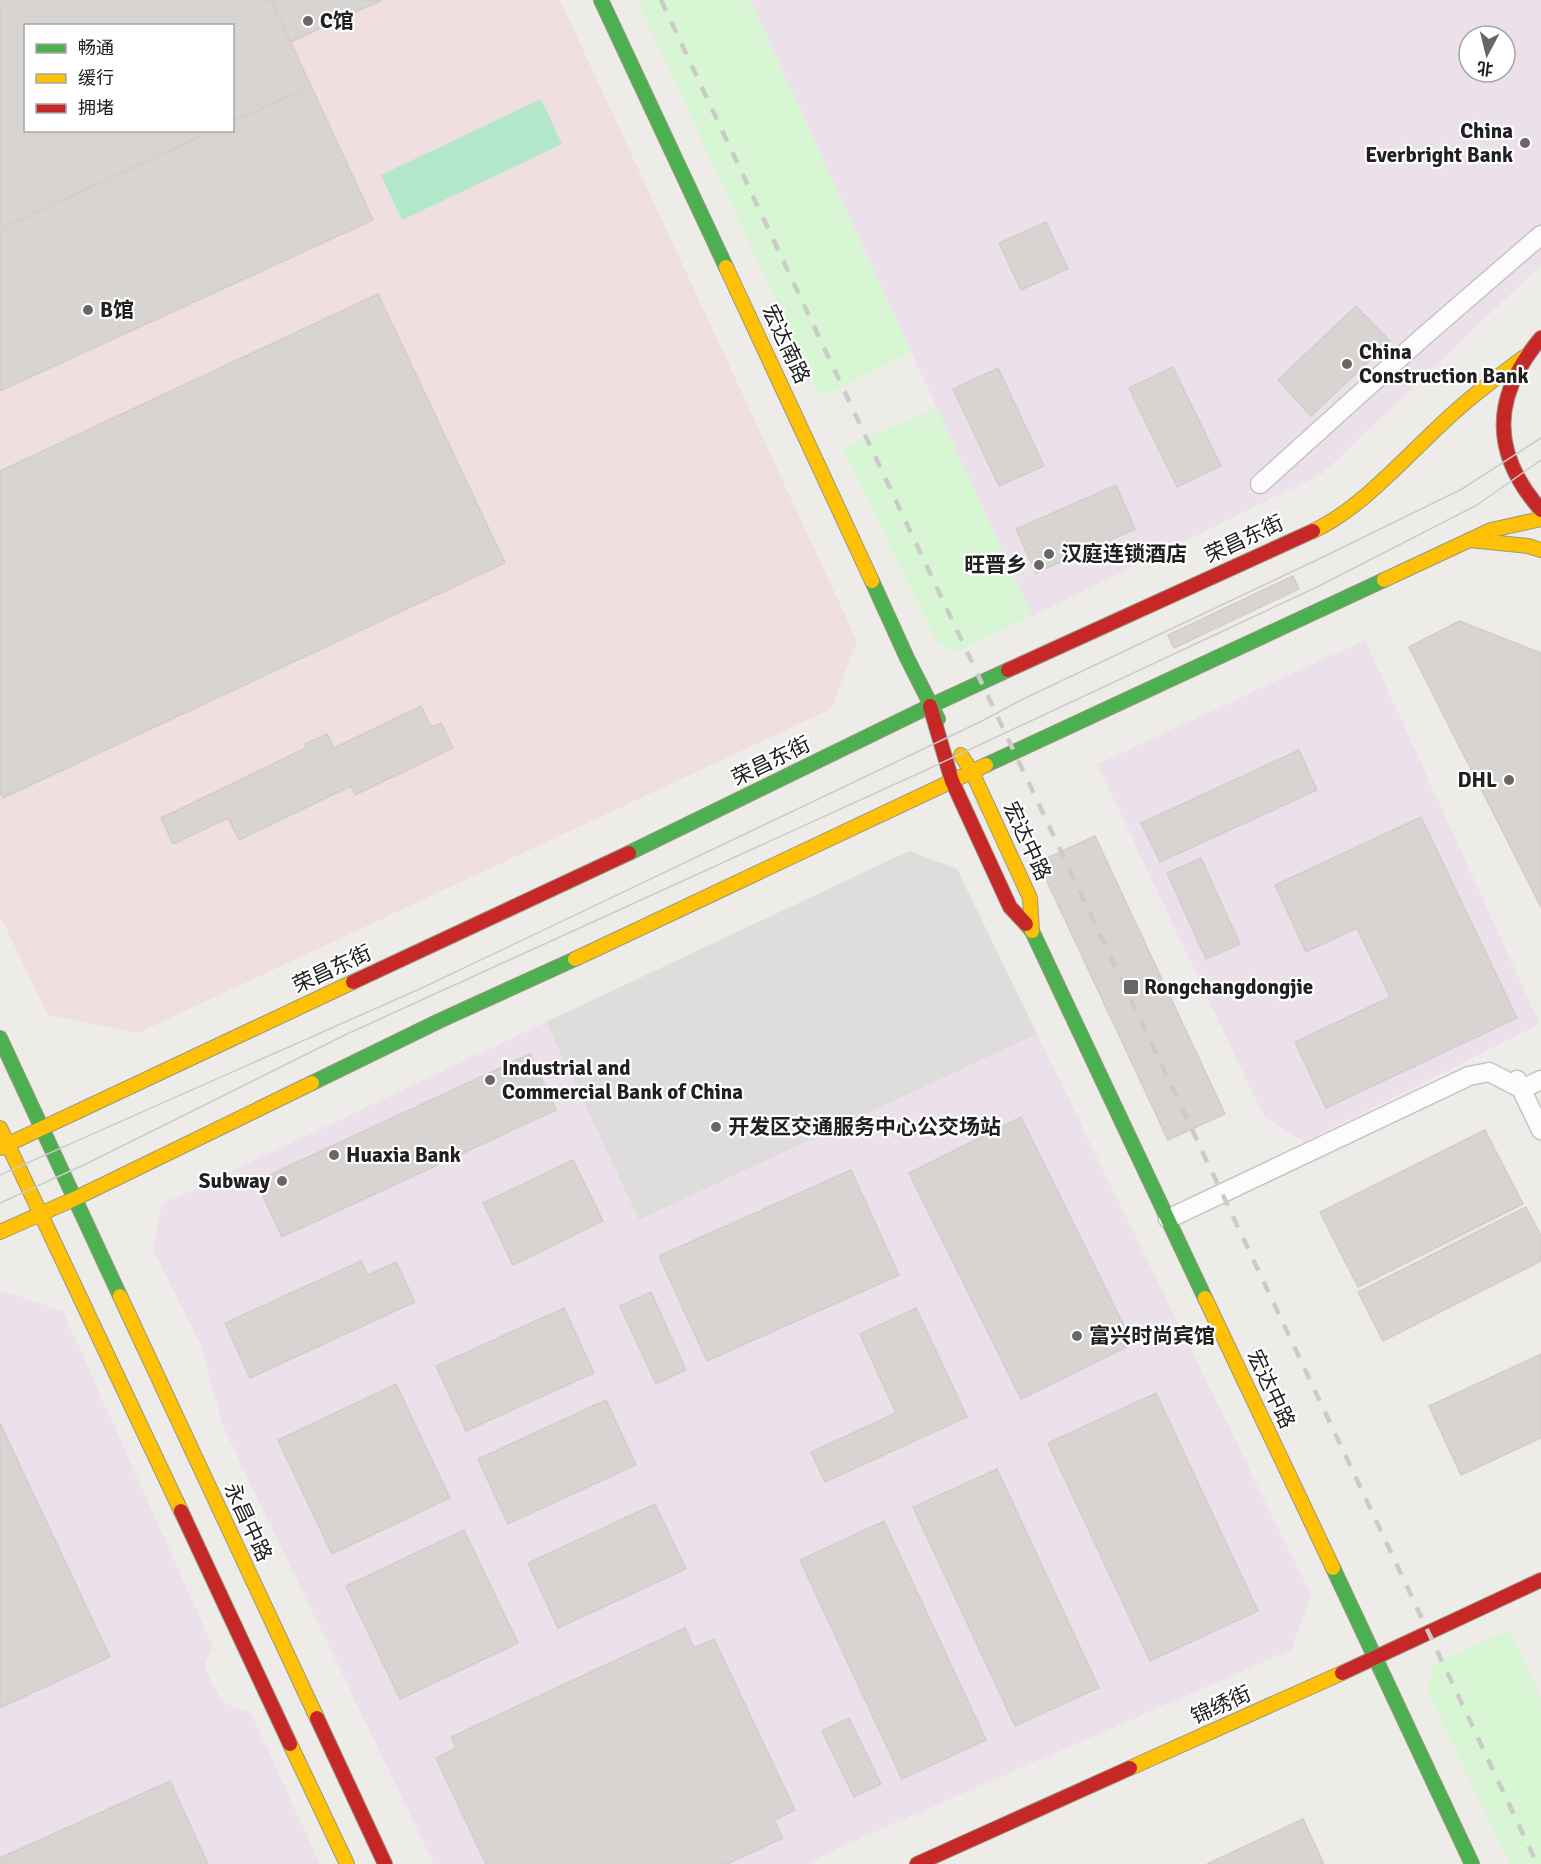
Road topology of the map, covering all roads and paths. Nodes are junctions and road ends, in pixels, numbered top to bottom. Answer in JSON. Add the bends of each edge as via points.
{"nodes":[{"id":1,"x":601,"y":0,"type":"edge"},
{"id":2,"x":1541,"y":235,"type":"edge"},
{"id":3,"x":1541,"y":338,"type":"edge"},
{"id":4,"x":1524,"y":357,"type":"junction"},
{"id":5,"x":1260,"y":484,"type":"dead end"},
{"id":6,"x":1541,"y":510,"type":"edge"},
{"id":7,"x":1541,"y":519,"type":"edge"},
{"id":8,"x":1469,"y":540,"type":"junction"},
{"id":9,"x":1541,"y":550,"type":"edge"},
{"id":10,"x":930,"y":706,"type":"junction"},
{"id":11,"x":972,"y":772,"type":"junction"},
{"id":12,"x":952,"y":781,"type":"junction"},
{"id":13,"x":1032,"y":931,"type":"junction"},
{"id":14,"x":0,"y":1038,"type":"edge"},
{"id":15,"x":1541,"y":1080,"type":"edge"},
{"id":16,"x":1519,"y":1083,"type":"junction"},
{"id":17,"x":0,"y":1128,"type":"edge"},
{"id":18,"x":42,"y":1128,"type":"junction"},
{"id":19,"x":1541,"y":1130,"type":"edge"},
{"id":20,"x":4,"y":1147,"type":"edge"},
{"id":21,"x":74,"y":1198,"type":"junction"},
{"id":22,"x":41,"y":1213,"type":"junction"},
{"id":23,"x":1168,"y":1219,"type":"junction"},
{"id":24,"x":0,"y":1232,"type":"edge"},
{"id":25,"x":1541,"y":1581,"type":"edge"},
{"id":26,"x":1376,"y":1658,"type":"junction"},
{"id":27,"x":944,"y":1858,"type":"edge"},
{"id":28,"x":347,"y":1864,"type":"edge"},
{"id":29,"x":385,"y":1864,"type":"edge"},
{"id":30,"x":917,"y":1864,"type":"edge"},
{"id":31,"x":1472,"y":1864,"type":"edge"}],
"edges":[{"from":1,"to":10,"type":"street","name":"宏达南路"},
{"from":2,"to":5,"type":"street"},
{"from":3,"to":4,"type":"street"},
{"from":4,"to":6,"type":"street","via":[[1510,385],[1504,411],[1504,438],[1517,479]]},
{"from":4,"to":10,"type":"street","name":"荣昌东街","via":[[1459,408],[1361,500],[1324,526]]},
{"from":7,"to":8,"type":"street","via":[[1491,530]]},
{"from":8,"to":9,"type":"street"},
{"from":8,"to":11,"type":"street"},
{"from":10,"to":11,"type":"street","name":"宏达中路"},
{"from":10,"to":12,"type":"street","name":"宏达中路"},
{"from":10,"to":18,"type":"street","name":"荣昌东街","via":[[694,822]]},
{"from":11,"to":12,"type":"street"},
{"from":11,"to":13,"type":"street","name":"宏达中路","via":[[1030,898]]},
{"from":12,"to":13,"type":"street","name":"宏达中路","via":[[1010,907]]},
{"from":12,"to":21,"type":"street","via":[[439,1021]]},
{"from":13,"to":23,"type":"street","name":"宏达中路"},
{"from":14,"to":18,"type":"street","name":"永昌中路"},
{"from":15,"to":16,"type":"street"},
{"from":16,"to":19,"type":"street"},
{"from":16,"to":23,"type":"street","via":[[1489,1072],[1469,1076]]},
{"from":17,"to":20,"type":"street"},
{"from":18,"to":20,"type":"street","name":"荣昌东街"},
{"from":18,"to":21,"type":"street","name":"永昌中路"},
{"from":20,"to":22,"type":"street"},
{"from":21,"to":22,"type":"street"},
{"from":21,"to":29,"type":"street","name":"永昌中路"},
{"from":22,"to":24,"type":"street"},
{"from":22,"to":28,"type":"street"},
{"from":23,"to":26,"type":"street","name":"宏达中路"},
{"from":25,"to":26,"type":"street","name":"锦绣街"},
{"from":26,"to":27,"type":"street","name":"锦绣街"},
{"from":26,"to":31,"type":"street","name":"宏达中路"},
{"from":27,"to":30,"type":"street","name":"锦绣街"}]}
